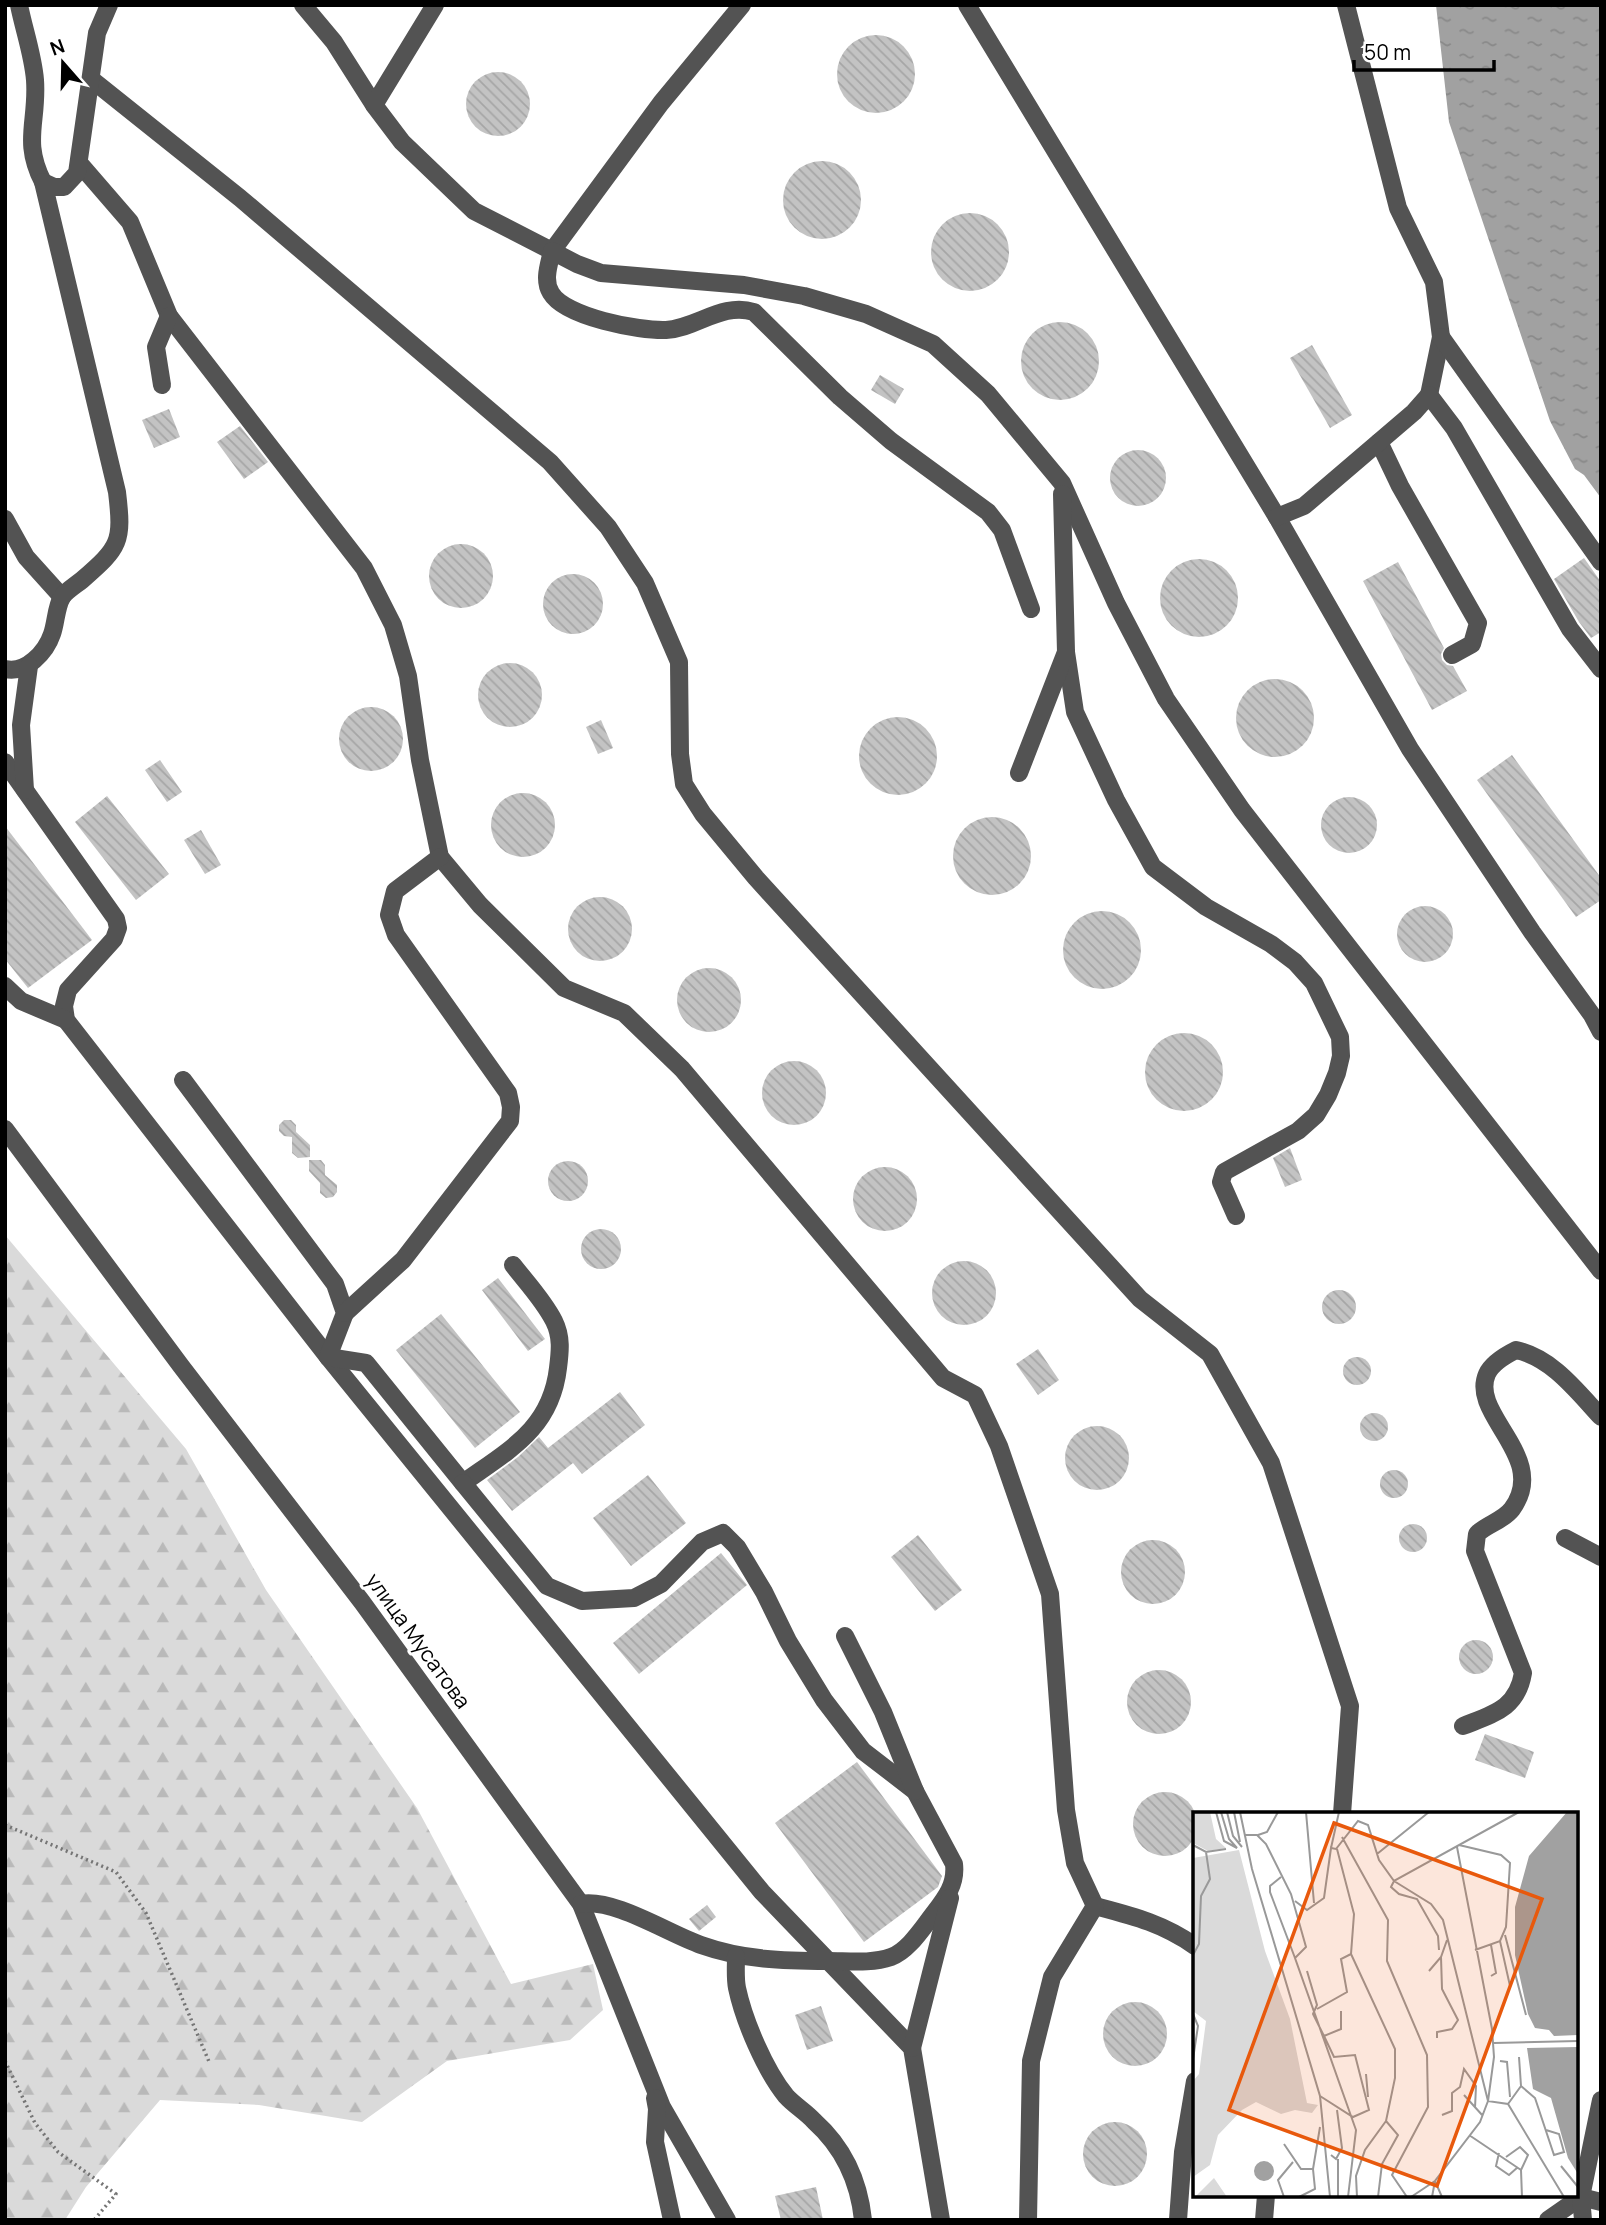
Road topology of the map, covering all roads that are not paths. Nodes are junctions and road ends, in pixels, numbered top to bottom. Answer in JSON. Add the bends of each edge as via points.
{"nodes":[{"id":1,"x":19,"y":5,"type":"edge"},
{"id":2,"x":109,"y":5,"type":"edge"},
{"id":3,"x":303,"y":5,"type":"edge"},
{"id":4,"x":436,"y":5,"type":"edge"},
{"id":5,"x":742,"y":5,"type":"edge"},
{"id":6,"x":967,"y":5,"type":"edge"},
{"id":7,"x":1346,"y":5,"type":"edge"},
{"id":8,"x":91,"y":79,"type":"junction"},
{"id":9,"x":374,"y":105,"type":"junction"},
{"id":10,"x":79,"y":163,"type":"junction"},
{"id":11,"x":43,"y":181,"type":"junction"},
{"id":12,"x":552,"y":251,"type":"junction"},
{"id":13,"x":169,"y":316,"type":"junction"},
{"id":14,"x":1441,"y":337,"type":"junction"},
{"id":15,"x":162,"y":386,"type":"dead end"},
{"id":16,"x":1429,"y":395,"type":"junction"},
{"id":17,"x":1379,"y":442,"type":"junction"},
{"id":18,"x":1062,"y":483,"type":"junction"},
{"id":19,"x":1277,"y":517,"type":"junction"},
{"id":20,"x":5,"y":519,"type":"edge"},
{"id":21,"x":1601,"y":562,"type":"edge"},
{"id":22,"x":62,"y":597,"type":"junction"},
{"id":23,"x":1031,"y":609,"type":"dead end"},
{"id":24,"x":1066,"y":652,"type":"junction"},
{"id":25,"x":1452,"y":655,"type":"dead end"},
{"id":26,"x":29,"y":666,"type":"junction"},
{"id":27,"x":5,"y":669,"type":"edge"},
{"id":28,"x":1601,"y":669,"type":"edge"},
{"id":29,"x":5,"y":762,"type":"edge"},
{"id":30,"x":1019,"y":773,"type":"dead end"},
{"id":31,"x":25,"y":790,"type":"junction"},
{"id":32,"x":440,"y":857,"type":"junction"},
{"id":33,"x":5,"y":986,"type":"edge"},
{"id":34,"x":66,"y":1020,"type":"junction"},
{"id":35,"x":1601,"y":1032,"type":"edge"},
{"id":36,"x":183,"y":1080,"type":"dead end"},
{"id":37,"x":5,"y":1129,"type":"edge"},
{"id":38,"x":1236,"y":1216,"type":"dead end"},
{"id":39,"x":513,"y":1265,"type":"dead end"},
{"id":40,"x":1601,"y":1271,"type":"edge"},
{"id":41,"x":345,"y":1313,"type":"junction"},
{"id":42,"x":328,"y":1357,"type":"junction"},
{"id":43,"x":1601,"y":1417,"type":"edge"},
{"id":44,"x":463,"y":1483,"type":"junction"},
{"id":45,"x":1565,"y":1538,"type":"dead end"},
{"id":46,"x":1601,"y":1557,"type":"edge"},
{"id":47,"x":845,"y":1636,"type":"dead end"},
{"id":48,"x":1463,"y":1726,"type":"dead end"},
{"id":49,"x":915,"y":1791,"type":"junction"},
{"id":50,"x":1342,"y":1812,"type":"edge"},
{"id":51,"x":953,"y":1887,"type":"junction"},
{"id":52,"x":581,"y":1904,"type":"junction"},
{"id":53,"x":1095,"y":1906,"type":"junction"},
{"id":54,"x":1193,"y":1945,"type":"edge"},
{"id":55,"x":736,"y":1956,"type":"junction"},
{"id":56,"x":827,"y":1961,"type":"junction"},
{"id":57,"x":912,"y":2048,"type":"junction"},
{"id":58,"x":651,"y":2081,"type":"junction"},
{"id":59,"x":1193,"y":2093,"type":"edge"},
{"id":60,"x":1601,"y":2099,"type":"edge"},
{"id":61,"x":1266,"y":2197,"type":"edge"},
{"id":62,"x":1581,"y":2197,"type":"junction"},
{"id":63,"x":1601,"y":2202,"type":"edge"},
{"id":64,"x":673,"y":2220,"type":"edge"},
{"id":65,"x":727,"y":2220,"type":"edge"},
{"id":66,"x":863,"y":2220,"type":"edge"},
{"id":67,"x":941,"y":2220,"type":"edge"},
{"id":68,"x":1028,"y":2220,"type":"edge"},
{"id":69,"x":1178,"y":2220,"type":"edge"},
{"id":70,"x":1264,"y":2220,"type":"edge"},
{"id":71,"x":1548,"y":2220,"type":"edge"},
{"id":72,"x":1583,"y":2220,"type":"edge"}],
"edges":[{"from":1,"to":11,"type":"street","via":[[35,76],[37,106],[31,150]]},
{"from":2,"to":8,"type":"street","via":[[97,33]]},
{"from":3,"to":9,"type":"street","via":[[334,42]]},
{"from":4,"to":9,"type":"street"},
{"from":5,"to":12,"type":"street","via":[[661,103]]},
{"from":6,"to":19,"type":"street"},
{"from":7,"to":14,"type":"street","via":[[1398,208],[1434,282]]},
{"from":8,"to":10,"type":"street"},
{"from":8,"to":50,"type":"street","via":[[240,198],[550,462],[608,527],[645,583],[679,663],[684,784],[703,814],[1140,1299],[1210,1354],[1271,1463],[1350,1706]]},
{"from":9,"to":12,"type":"street","via":[[402,142],[474,211]]},
{"from":10,"to":11,"type":"street","via":[[65,187]]},
{"from":10,"to":13,"type":"street","via":[[130,222]]},
{"from":11,"to":22,"type":"street","via":[[120,515],[118,539],[110,555]]},
{"from":12,"to":18,"type":"street","via":[[601,273],[744,285],[804,296],[866,314],[933,344],[988,394]]},
{"from":12,"to":23,"type":"street","via":[[546,280],[552,295],[568,308],[620,327],[667,330],[729,309],[754,312],[839,397],[988,512],[1002,530]]},
{"from":13,"to":15,"type":"street","via":[[156,347]]},
{"from":13,"to":32,"type":"street","via":[[364,568],[393,625],[408,676]]},
{"from":14,"to":16,"type":"street"},
{"from":14,"to":21,"type":"street"},
{"from":16,"to":17,"type":"street"},
{"from":16,"to":28,"type":"street","via":[[1454,428],[1570,629]]},
{"from":17,"to":19,"type":"street","via":[[1304,506]]},
{"from":17,"to":25,"type":"street","via":[[1478,624],[1472,644]]},
{"from":18,"to":24,"type":"street"},
{"from":18,"to":40,"type":"street","via":[[1166,699],[1242,810]]},
{"from":19,"to":35,"type":"street","via":[[1410,749]]},
{"from":20,"to":22,"type":"street","via":[[26,557]]},
{"from":22,"to":26,"type":"street","via":[[52,638]]},
{"from":24,"to":30,"type":"street"},
{"from":24,"to":38,"type":"street","via":[[1075,712],[1153,867],[1206,907],[1295,962],[1314,984],[1340,1037],[1337,1073],[1316,1115],[1298,1131],[1224,1172],[1221,1182]]},
{"from":26,"to":27,"type":"street"},
{"from":26,"to":31,"type":"street","via":[[21,725]]},
{"from":29,"to":31,"type":"street"},
{"from":31,"to":34,"type":"street","via":[[118,928],[114,939],[68,990]]},
{"from":32,"to":41,"type":"street","via":[[395,891],[388,915],[396,935],[508,1093],[510,1121],[403,1260]]},
{"from":32,"to":53,"type":"street","via":[[480,905],[564,988],[624,1013],[682,1069],[943,1378],[975,1395],[999,1446],[1050,1594],[1066,1810],[1075,1863]]},
{"from":33,"to":34,"type":"street","via":[[21,1002]]},
{"from":34,"to":42,"type":"street"},
{"from":36,"to":41,"type":"street","via":[[335,1284]]},
{"from":37,"to":52,"type":"street","name":"улица Мусатова","via":[[370,1614]]},
{"from":39,"to":44,"type":"street","via":[[554,1321],[561,1340],[555,1389],[546,1412],[523,1441]]},
{"from":41,"to":42,"type":"street"},
{"from":42,"to":44,"type":"street","via":[[366,1363]]},
{"from":42,"to":56,"type":"street","via":[[762,1892]]},
{"from":43,"to":48,"type":"street","via":[[1563,1376],[1534,1354],[1516,1349],[1487,1373],[1485,1388],[1493,1415],[1518,1455],[1522,1475],[1520,1494],[1511,1510],[1477,1534],[1475,1550],[1523,1673],[1520,1689],[1511,1701]]},
{"from":44,"to":49,"type":"street","via":[[547,1586],[582,1601],[634,1598],[661,1584],[702,1542],[723,1533],[737,1547],[824,1700],[863,1751]]},
{"from":45,"to":46,"type":"street"},
{"from":47,"to":49,"type":"street"},
{"from":49,"to":51,"type":"street","via":[[954,1864]]},
{"from":51,"to":56,"type":"street","via":[[915,1939],[893,1957]]},
{"from":51,"to":57,"type":"street"},
{"from":52,"to":55,"type":"street","via":[[600,1903]]},
{"from":52,"to":58,"type":"street","name":"улица Мусатова"},
{"from":53,"to":54,"type":"street","via":[[1149,1920]]},
{"from":53,"to":68,"type":"street","via":[[1052,1978],[1031,2062]]},
{"from":55,"to":56,"type":"street"},
{"from":55,"to":66,"type":"street","via":[[737,1987],[765,2060],[786,2097],[838,2146],[848,2163]]},
{"from":56,"to":57,"type":"street"},
{"from":57,"to":67,"type":"street"},
{"from":58,"to":64,"type":"street","via":[[657,2109],[655,2142]]},
{"from":58,"to":65,"type":"street","name":"улица Мусатова"},
{"from":59,"to":69,"type":"street"},
{"from":60,"to":62,"type":"street"},
{"from":61,"to":70,"type":"street"},
{"from":62,"to":63,"type":"street"},
{"from":62,"to":71,"type":"street"},
{"from":62,"to":72,"type":"street"}]}
